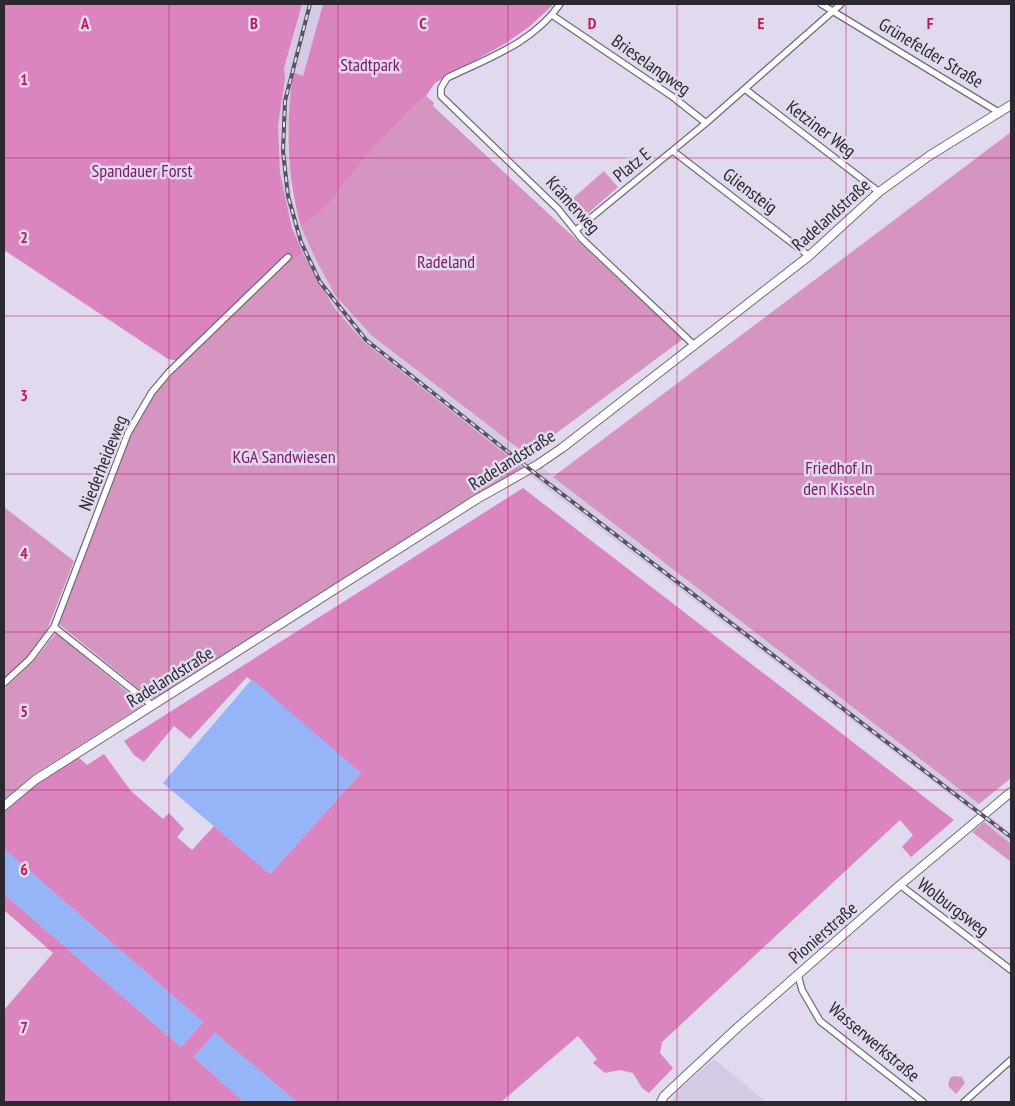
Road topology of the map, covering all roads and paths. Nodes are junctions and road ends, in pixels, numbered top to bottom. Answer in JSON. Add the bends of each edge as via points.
{"nodes":[{"id":1,"x":560,"y":4,"type":"edge"},
{"id":2,"x":821,"y":4,"type":"edge"},
{"id":3,"x":841,"y":4,"type":"edge"},
{"id":4,"x":834,"y":12,"type":"junction"},
{"id":5,"x":552,"y":15,"type":"junction"},
{"id":6,"x":745,"y":89,"type":"junction"},
{"id":7,"x":1011,"y":105,"type":"edge"},
{"id":8,"x":1000,"y":113,"type":"junction"},
{"id":9,"x":706,"y":124,"type":"junction"},
{"id":10,"x":673,"y":151,"type":"junction"},
{"id":11,"x":878,"y":192,"type":"junction"},
{"id":12,"x":576,"y":230,"type":"junction"},
{"id":13,"x":809,"y":256,"type":"junction"},
{"id":14,"x":288,"y":257,"type":"dead end"},
{"id":15,"x":694,"y":345,"type":"junction"},
{"id":16,"x":54,"y":626,"type":"junction"},
{"id":17,"x":4,"y":683,"type":"edge"},
{"id":18,"x":153,"y":706,"type":"junction"},
{"id":19,"x":1011,"y":792,"type":"edge"},
{"id":20,"x":4,"y":806,"type":"edge"},
{"id":21,"x":900,"y":885,"type":"junction"},
{"id":22,"x":1011,"y":970,"type":"edge"},
{"id":23,"x":798,"y":975,"type":"junction"},
{"id":24,"x":1011,"y":1060,"type":"edge"},
{"id":25,"x":662,"y":1102,"type":"edge"},
{"id":26,"x":923,"y":1102,"type":"edge"},
{"id":27,"x":964,"y":1102,"type":"edge"}],
"edges":[{"from":1,"to":5,"type":"street"},
{"from":2,"to":4,"type":"street","name":"Grünefelder Straße"},
{"from":3,"to":4,"type":"street","name":"Platz E"},
{"from":4,"to":6,"type":"street","name":"Platz E"},
{"from":4,"to":8,"type":"street","name":"Grünefelder Straße"},
{"from":5,"to":9,"type":"street","name":"Brieselangweg","via":[[673,97]]},
{"from":5,"to":12,"type":"street","name":"Krämerweg","via":[[518,44],[444,81],[441,96],[538,188]]},
{"from":6,"to":9,"type":"street","name":"Platz E"},
{"from":6,"to":11,"type":"street","name":"Ketziner Weg"},
{"from":7,"to":8,"type":"street","name":"Radelandstraße"},
{"from":8,"to":11,"type":"street","name":"Radelandstraße"},
{"from":9,"to":10,"type":"street","name":"Platz E"},
{"from":10,"to":12,"type":"street","name":"Platz E"},
{"from":10,"to":13,"type":"street","name":"Gliensteig"},
{"from":11,"to":13,"type":"street","name":"Radelandstraße"},
{"from":12,"to":15,"type":"street","name":"Krämerweg"},
{"from":13,"to":15,"type":"street","name":"Radelandstraße"},
{"from":14,"to":16,"type":"street","name":"Niederheideweg","via":[[152,392],[128,433]]},
{"from":15,"to":18,"type":"street","name":"Radelandstraße","via":[[546,459],[485,494]]},
{"from":16,"to":17,"type":"street","name":"Niederheideweg","via":[[30,659]]},
{"from":16,"to":18,"type":"street"},
{"from":18,"to":20,"type":"street","name":"Radelandstraße","via":[[35,780]]},
{"from":19,"to":21,"type":"street","name":"Pionierstraße"},
{"from":21,"to":22,"type":"street","name":"Wolburgsweg"},
{"from":21,"to":23,"type":"street","name":"Pionierstraße"},
{"from":23,"to":25,"type":"street","name":"Pionierstraße","via":[[664,1096]]},
{"from":23,"to":26,"type":"street","name":"Wasserwerkstraße","via":[[802,990],[820,1021]]},
{"from":24,"to":27,"type":"street"}]}
